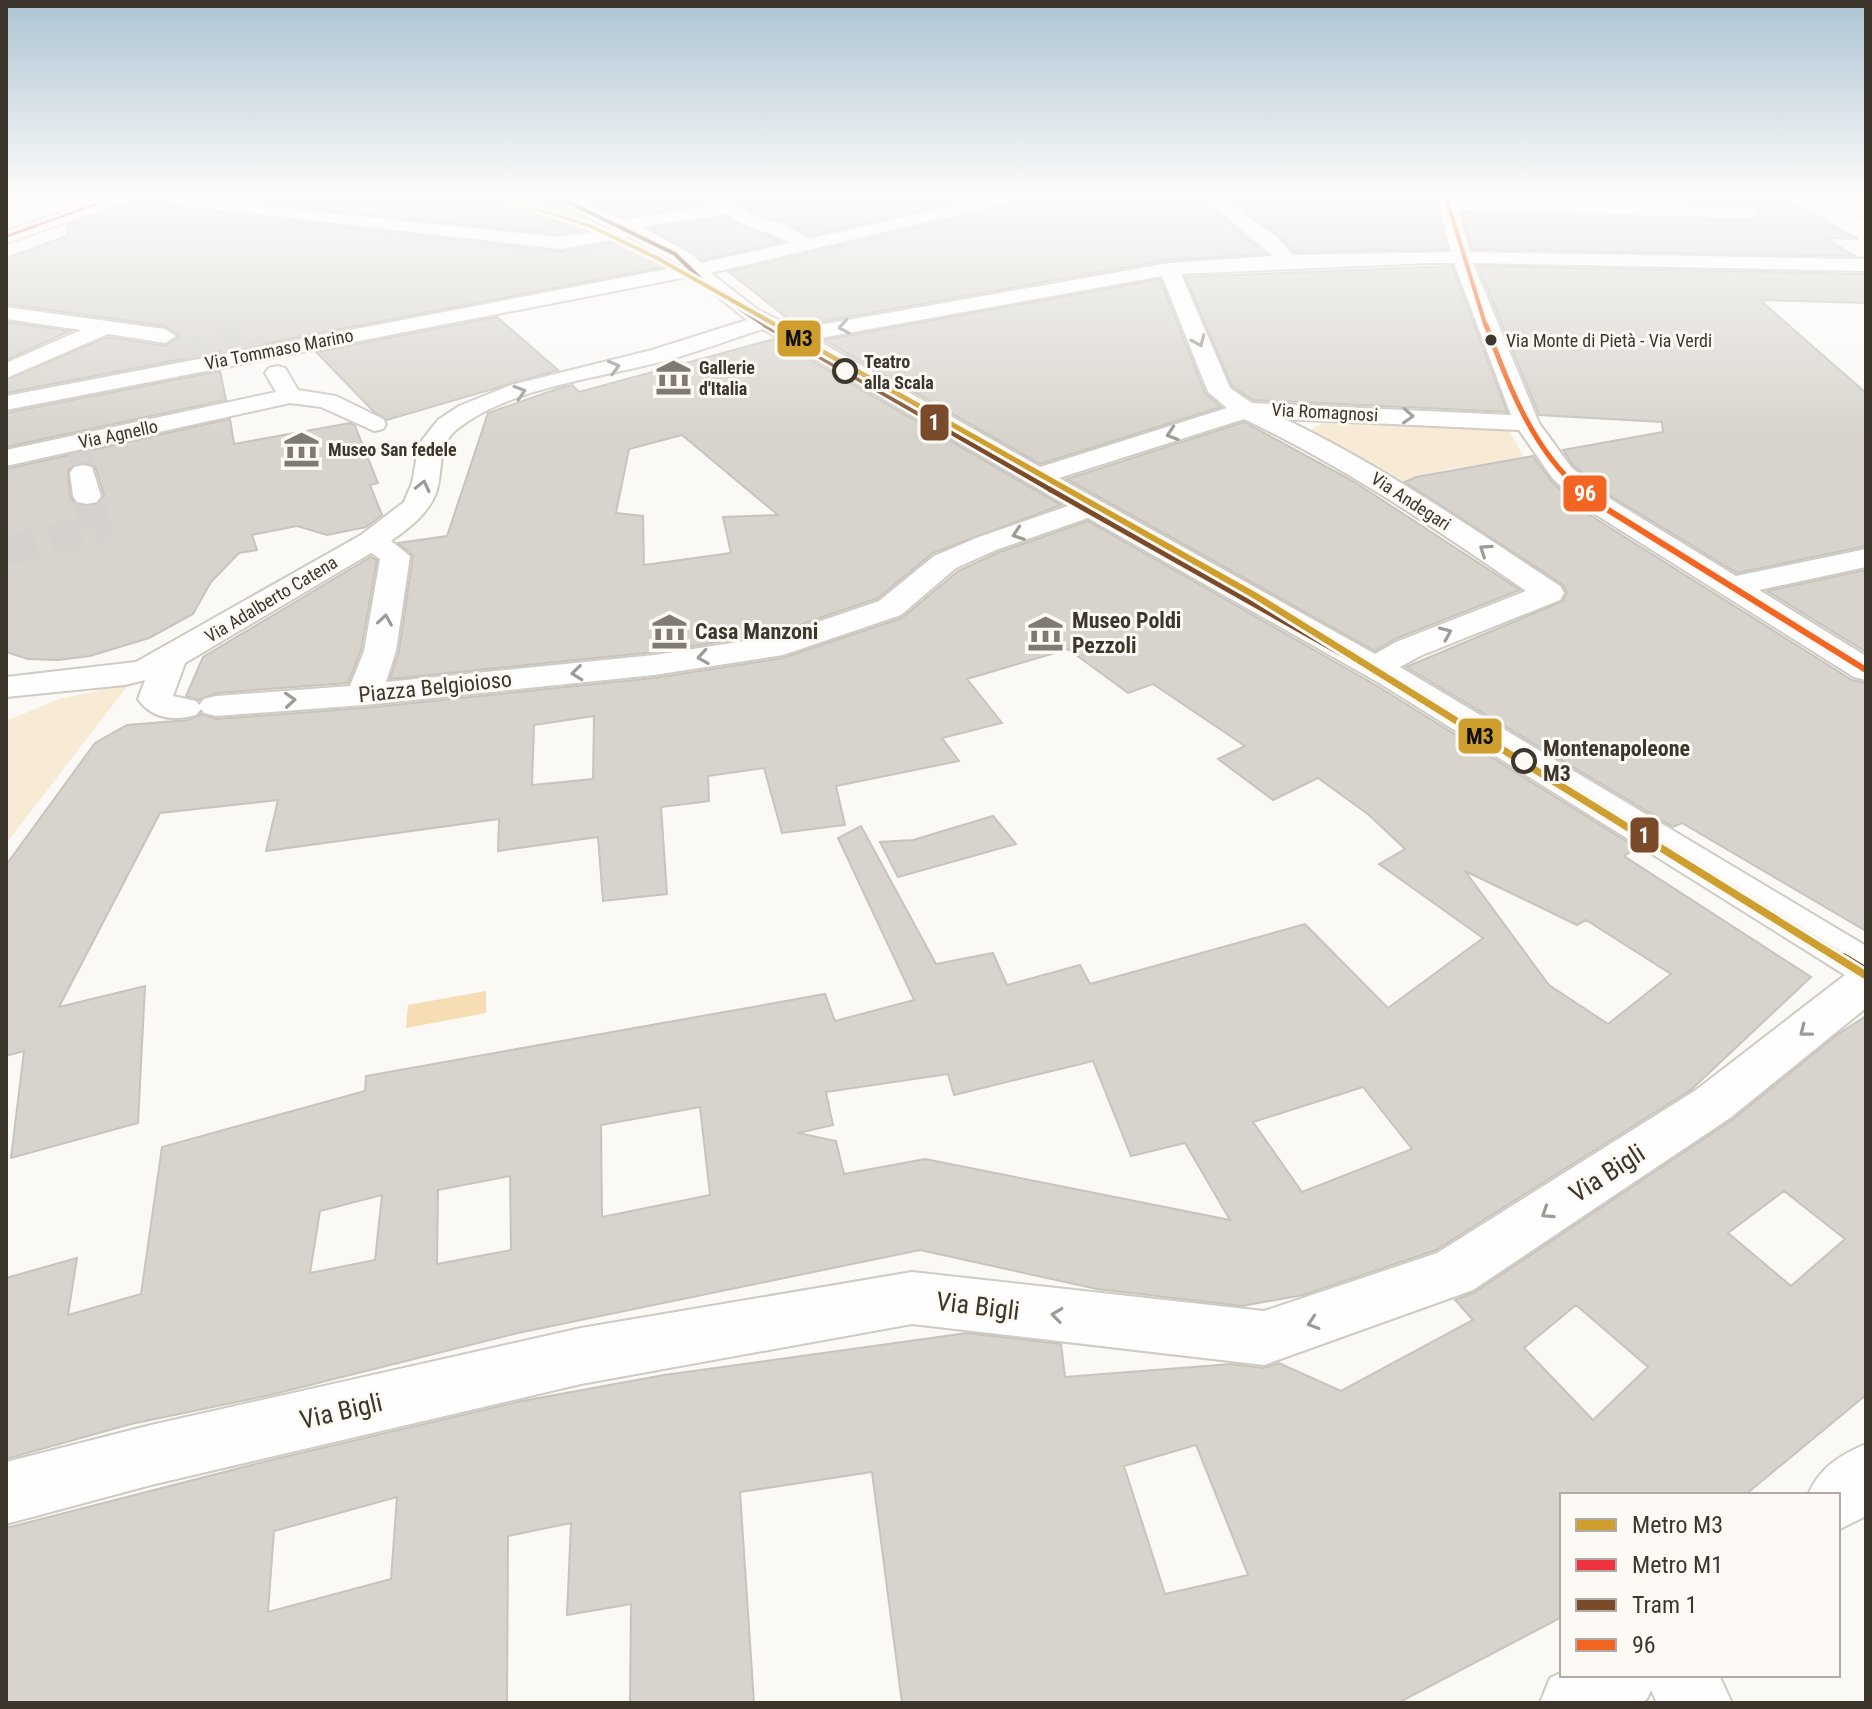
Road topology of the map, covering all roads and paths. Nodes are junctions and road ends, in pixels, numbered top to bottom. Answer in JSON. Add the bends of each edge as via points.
{"nodes":[{"id":1,"x":654,"y":277,"type":"edge"},
{"id":2,"x":705,"y":277,"type":"edge"},
{"id":3,"x":1119,"y":277,"type":"edge"},
{"id":4,"x":1172,"y":277,"type":"edge"},
{"id":5,"x":1469,"y":277,"type":"edge"},
{"id":6,"x":6,"y":313,"type":"edge"},
{"id":7,"x":114,"y":324,"type":"junction"},
{"id":8,"x":779,"y":329,"type":"junction"},
{"id":9,"x":165,"y":336,"type":"tunnel mouth"},
{"id":10,"x":262,"y":349,"type":"junction"},
{"id":11,"x":7,"y":374,"type":"edge"},
{"id":12,"x":290,"y":396,"type":"junction"},
{"id":13,"x":6,"y":403,"type":"edge"},
{"id":14,"x":1246,"y":410,"type":"junction"},
{"id":15,"x":1527,"y":423,"type":"junction"},
{"id":16,"x":374,"y":424,"type":"dead end"},
{"id":17,"x":78,"y":440,"type":"junction"},
{"id":18,"x":6,"y":458,"type":"edge"},
{"id":19,"x":1037,"y":477,"type":"junction"},
{"id":20,"x":1091,"y":508,"type":"junction"},
{"id":21,"x":371,"y":541,"type":"junction"},
{"id":22,"x":1866,"y":558,"type":"edge"},
{"id":23,"x":1730,"y":587,"type":"junction"},
{"id":24,"x":170,"y":658,"type":"junction"},
{"id":25,"x":1376,"y":667,"type":"junction"},
{"id":26,"x":1866,"y":670,"type":"edge"},
{"id":27,"x":63,"y":683,"type":"junction"},
{"id":28,"x":6,"y":687,"type":"edge"},
{"id":29,"x":364,"y":695,"type":"junction"},
{"id":30,"x":6,"y":711,"type":"edge"},
{"id":31,"x":1866,"y":967,"type":"edge"},
{"id":32,"x":1866,"y":983,"type":"edge"},
{"id":33,"x":1866,"y":1475,"type":"edge"},
{"id":34,"x":6,"y":1493,"type":"edge"},
{"id":35,"x":1840,"y":1497,"type":"edge"},
{"id":36,"x":1620,"y":1677,"type":"edge"},
{"id":37,"x":1680,"y":1677,"type":"edge"},
{"id":38,"x":1575,"y":1703,"type":"edge"},
{"id":39,"x":1697,"y":1703,"type":"edge"}],
"edges":[{"from":1,"to":10,"type":"street","name":"Via Tommaso Marino"},
{"from":2,"to":8,"type":"street"},
{"from":3,"to":8,"type":"street","name":"Via Adalberto Catena","one_way":true},
{"from":4,"to":14,"type":"street","name":"Via Andegari","one_way":true,"via":[[1220,392]]},
{"from":5,"to":15,"type":"street"},
{"from":6,"to":7,"type":"street"},
{"from":7,"to":9,"type":"street"},
{"from":7,"to":11,"type":"street"},
{"from":8,"to":19,"type":"street"},
{"from":21,"to":8,"type":"street","name":"Via Adalberto Catena","one_way":true,"via":[[419,502],[432,441],[475,409],[566,379]]},
{"from":10,"to":12,"type":"street"},
{"from":10,"to":17,"type":"street","name":"Via Tommaso Marino","via":[[190,362]]},
{"from":11,"to":17,"type":"street","via":[[68,385]]},
{"from":12,"to":16,"type":"street","via":[[327,401]]},
{"from":12,"to":17,"type":"street","name":"Via Agnello"},
{"from":13,"to":17,"type":"street"},
{"from":14,"to":15,"type":"street","name":"Via Romagnosi","one_way":true},
{"from":14,"to":19,"type":"street","name":"Via Romagnosi","one_way":true},
{"from":25,"to":14,"type":"street","name":"Via Andegari","one_way":true,"via":[[1549,593],[1397,490]]},
{"from":15,"to":23,"type":"street","via":[[1578,490]]},
{"from":17,"to":18,"type":"street","name":"Via Agnello"},
{"from":19,"to":20,"type":"street"},
{"from":20,"to":25,"type":"street"},
{"from":20,"to":29,"type":"street","name":"Piazza Belgioioso","one_way":true,"via":[[945,562],[890,608],[783,645],[654,665]]},
{"from":21,"to":24,"type":"street","name":"Via Adalberto Catena"},
{"from":29,"to":21,"type":"street","one_way":true,"via":[[380,651],[395,556]]},
{"from":22,"to":23,"type":"street"},
{"from":23,"to":26,"type":"street"},
{"from":24,"to":27,"type":"street","name":"Via Adalberto Catena","via":[[125,675]]},
{"from":24,"to":29,"type":"street","name":"Piazza Belgioioso","one_way":true,"via":[[155,699],[169,708]]},
{"from":25,"to":31,"type":"street"},
{"from":27,"to":28,"type":"street","name":"Via Adalberto Catena"},
{"from":27,"to":30,"type":"street"},
{"from":32,"to":34,"type":"street","name":"Via Bigli","one_way":true,"via":[[1713,1104],[1454,1272],[1264,1338],[912,1298],[581,1356]]},
{"from":33,"to":35,"type":"street"},
{"from":36,"to":38,"type":"street"},
{"from":37,"to":39,"type":"street"}]}
